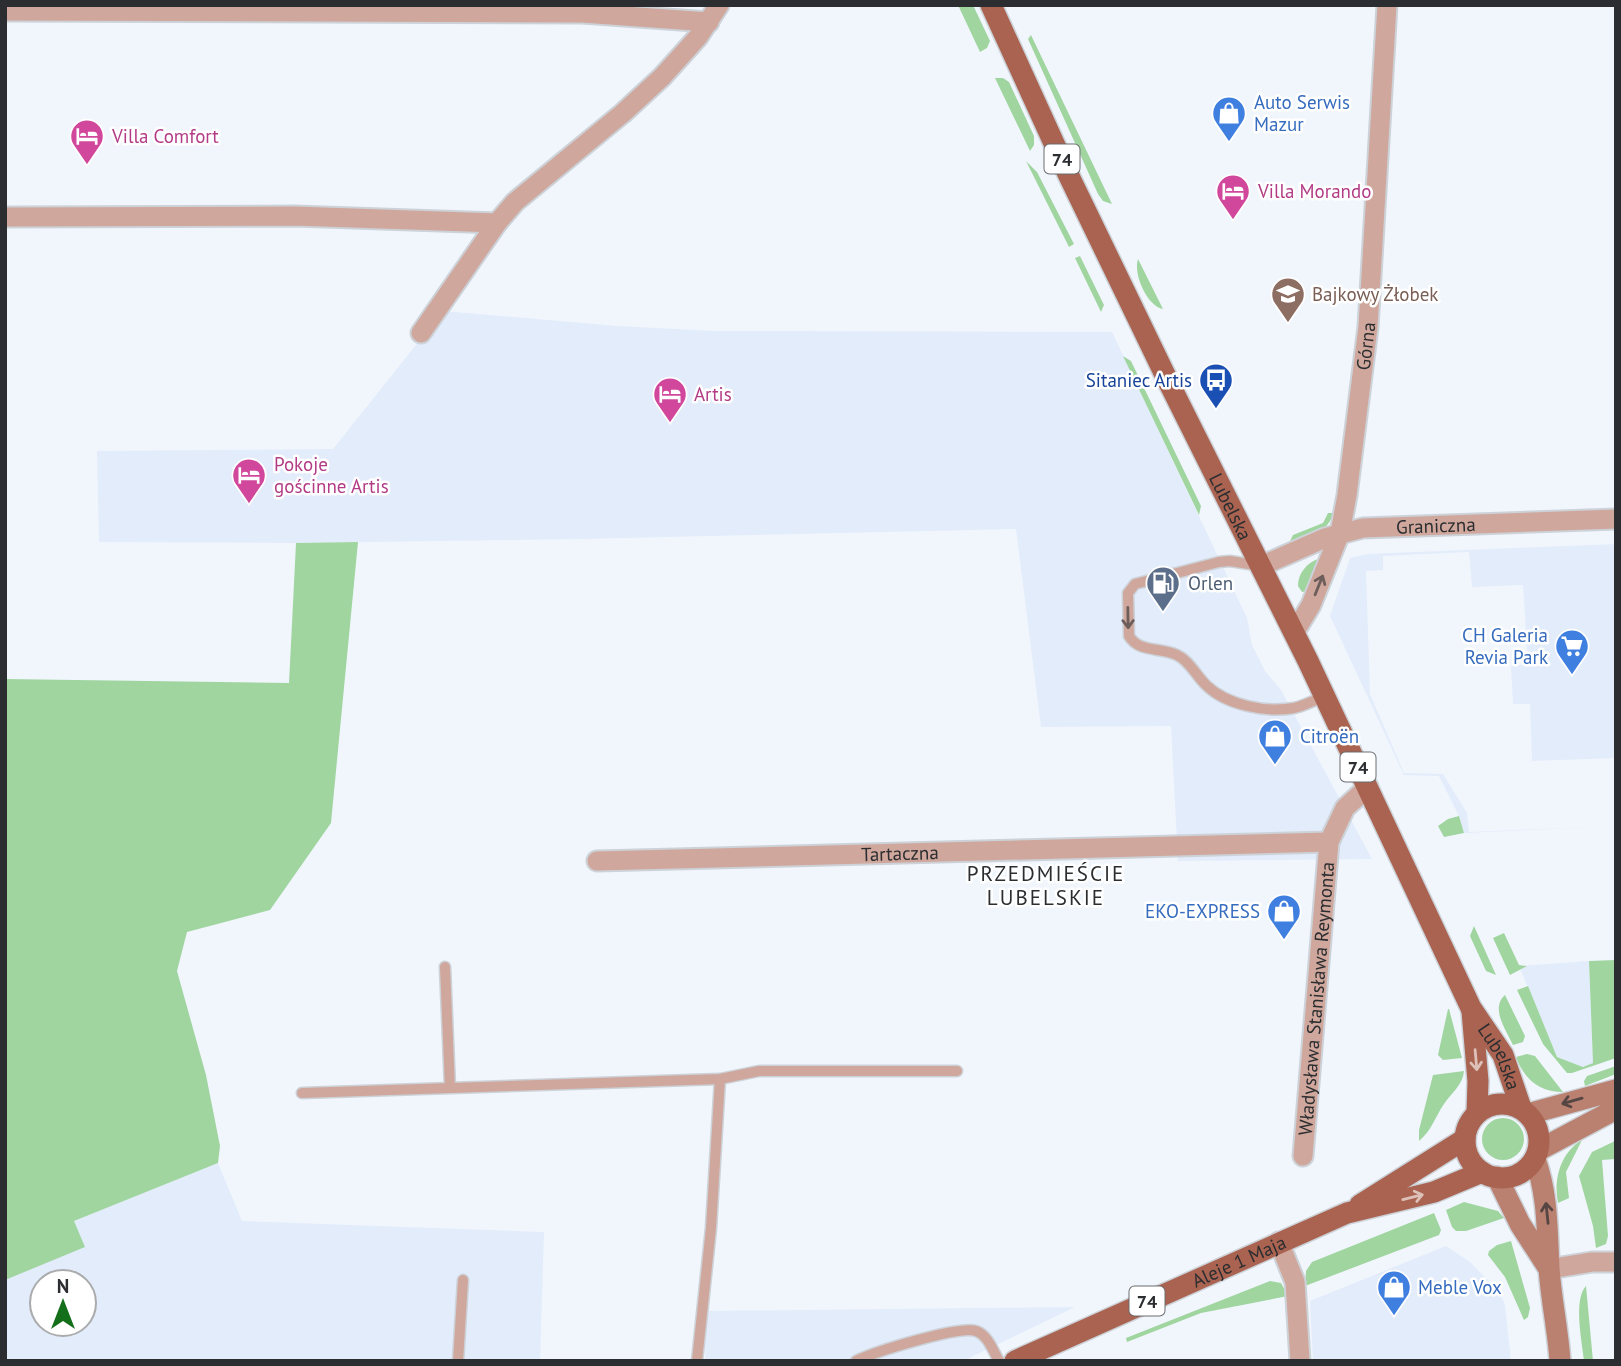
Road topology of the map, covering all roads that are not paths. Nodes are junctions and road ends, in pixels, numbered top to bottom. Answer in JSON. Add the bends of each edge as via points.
{"nodes":[{"id":1,"x":719,"y":5,"type":"edge"},
{"id":2,"x":991,"y":5,"type":"edge"},
{"id":3,"x":1387,"y":5,"type":"edge"},
{"id":4,"x":5,"y":11,"type":"edge"},
{"id":5,"x":709,"y":22,"type":"junction"},
{"id":6,"x":5,"y":217,"type":"edge"},
{"id":7,"x":497,"y":223,"type":"junction"},
{"id":8,"x":421,"y":333,"type":"dead end"},
{"id":9,"x":1616,"y":519,"type":"edge"},
{"id":10,"x":1340,"y":533,"type":"junction"},
{"id":11,"x":1261,"y":566,"type":"junction"},
{"id":12,"x":1294,"y":634,"type":"junction"},
{"id":13,"x":1324,"y":697,"type":"junction"},
{"id":14,"x":1368,"y":787,"type":"junction"},
{"id":15,"x":1329,"y":842,"type":"junction"},
{"id":16,"x":597,"y":861,"type":"dead end"},
{"id":17,"x":445,"y":967,"type":"dead end"},
{"id":18,"x":1471,"y":1008,"type":"junction"},
{"id":19,"x":957,"y":1071,"type":"dead end"},
{"id":20,"x":720,"y":1079,"type":"junction"},
{"id":21,"x":450,"y":1088,"type":"junction"},
{"id":22,"x":1616,"y":1090,"type":"edge"},
{"id":23,"x":302,"y":1093,"type":"dead end"},
{"id":24,"x":1616,"y":1109,"type":"edge"},
{"id":25,"x":1525,"y":1111,"type":"junction"},
{"id":26,"x":1477,"y":1113,"type":"junction"},
{"id":27,"x":1465,"y":1139,"type":"junction"},
{"id":28,"x":1537,"y":1154,"type":"junction"},
{"id":29,"x":1303,"y":1156,"type":"dead end"},
{"id":30,"x":1489,"y":1175,"type":"junction"},
{"id":31,"x":1347,"y":1213,"type":"junction"},
{"id":32,"x":1279,"y":1242,"type":"junction"},
{"id":33,"x":1616,"y":1262,"type":"edge"},
{"id":34,"x":1549,"y":1269,"type":"junction"},
{"id":35,"x":463,"y":1280,"type":"dead end"},
{"id":36,"x":458,"y":1361,"type":"edge"},
{"id":37,"x":697,"y":1361,"type":"edge"},
{"id":38,"x":856,"y":1361,"type":"edge"},
{"id":39,"x":999,"y":1361,"type":"edge"},
{"id":40,"x":1015,"y":1361,"type":"edge"},
{"id":41,"x":1300,"y":1361,"type":"edge"},
{"id":42,"x":1560,"y":1361,"type":"edge"}],
"edges":[{"from":1,"to":5,"type":"street"},
{"from":2,"to":11,"type":"main road","name":"Lubelska","number":"74"},
{"from":3,"to":10,"type":"street","name":"Górna","via":[[1368,327]]},
{"from":4,"to":5,"type":"street","via":[[582,13]]},
{"from":5,"to":7,"type":"street","via":[[662,77],[515,202]]},
{"from":6,"to":7,"type":"street","via":[[295,216]]},
{"from":7,"to":8,"type":"street"},
{"from":9,"to":10,"type":"street","name":"Graniczna","via":[[1363,528]]},
{"from":10,"to":11,"type":"street","name":"Graniczna"},
{"from":12,"to":10,"type":"street","name":"Górna","one_way":true},
{"from":11,"to":12,"type":"main road","name":"Lubelska","number":"74"},
{"from":11,"to":13,"type":"lane","one_way":true,"via":[[1219,562],[1135,584],[1128,593],[1129,636],[1139,646],[1178,655],[1213,692],[1236,702],[1293,708]]},
{"from":12,"to":13,"type":"main road","name":"Lubelska","number":"74"},
{"from":13,"to":14,"type":"main road","name":"Lubelska","number":"74"},
{"from":14,"to":15,"type":"street","via":[[1345,808]]},
{"from":14,"to":18,"type":"main road","name":"Lubelska","number":"74"},
{"from":15,"to":16,"type":"street","name":"Tartaczna"},
{"from":15,"to":29,"type":"street","name":"Władysława Stanisława Reymonta"},
{"from":17,"to":21,"type":"lane"},
{"from":18,"to":25,"type":"main road","name":"Lubelska","number":"74","via":[[1503,1055]]},
{"from":18,"to":26,"type":"main road","name":"Lubelska","number":"74","one_way":true},
{"from":19,"to":20,"type":"lane","via":[[759,1071]]},
{"from":20,"to":21,"type":"lane"},
{"from":20,"to":37,"type":"lane"},
{"from":21,"to":23,"type":"lane"},
{"from":22,"to":25,"type":"street","one_way":true},
{"from":24,"to":28,"type":"street"},
{"from":25,"to":26,"type":"main road","via":[[1498,1103]]},
{"from":25,"to":28,"type":"main road","number":"74","via":[[1539,1133]]},
{"from":26,"to":27,"type":"main road","number":"74"},
{"from":27,"to":30,"type":"main road","via":[[1470,1160]]},
{"from":27,"to":31,"type":"main road","name":"Aleje 1 Maja","number":"74"},
{"from":28,"to":30,"type":"main road","number":"74","via":[[1521,1173]]},
{"from":34,"to":28,"type":"street","one_way":true,"via":[[1548,1216]]},
{"from":31,"to":30,"type":"main road","name":"Aleje 1 Maja","number":"74","one_way":true},
{"from":30,"to":34,"type":"street"},
{"from":31,"to":32,"type":"main road","name":"Aleje 1 Maja","number":"74"},
{"from":32,"to":40,"type":"main road","name":"Aleje 1 Maja","number":"74"},
{"from":32,"to":41,"type":"street","via":[[1295,1282]]},
{"from":33,"to":34,"type":"street"},
{"from":34,"to":42,"type":"street"},
{"from":35,"to":36,"type":"lane"},
{"from":38,"to":39,"type":"lane","via":[[962,1330],[987,1338]]}]}
